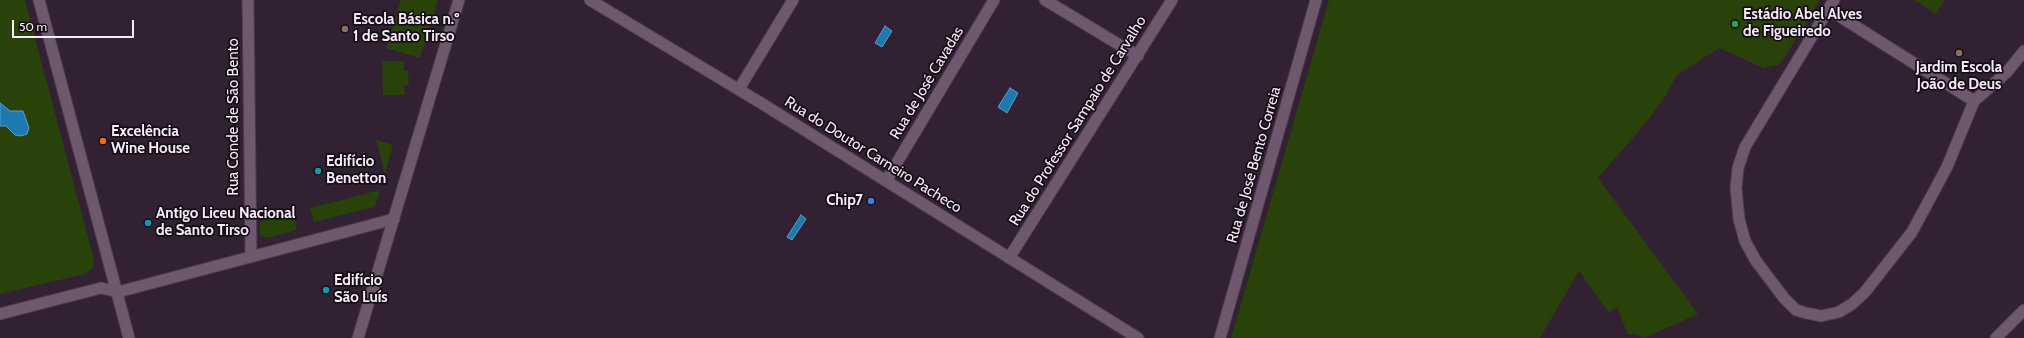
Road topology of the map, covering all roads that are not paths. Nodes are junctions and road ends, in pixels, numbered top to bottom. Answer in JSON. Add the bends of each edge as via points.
{"nodes":[{"id":1,"x":39,"y":0,"type":"edge"},
{"id":2,"x":248,"y":0,"type":"edge"},
{"id":3,"x":460,"y":0,"type":"edge"},
{"id":4,"x":590,"y":0,"type":"edge"},
{"id":5,"x":793,"y":0,"type":"edge"},
{"id":6,"x":994,"y":0,"type":"edge"},
{"id":7,"x":1046,"y":0,"type":"edge"},
{"id":8,"x":1172,"y":0,"type":"edge"},
{"id":9,"x":1316,"y":0,"type":"edge"},
{"id":10,"x":1831,"y":5,"type":"edge"},
{"id":11,"x":2024,"y":51,"type":"edge"},
{"id":12,"x":1138,"y":56,"type":"junction"},
{"id":13,"x":739,"y":89,"type":"junction"},
{"id":14,"x":1974,"y":101,"type":"junction"},
{"id":15,"x":886,"y":181,"type":"junction"},
{"id":16,"x":394,"y":219,"type":"junction"},
{"id":17,"x":250,"y":257,"type":"junction"},
{"id":18,"x":1009,"y":258,"type":"junction"},
{"id":19,"x":118,"y":292,"type":"junction"},
{"id":20,"x":2024,"y":310,"type":"edge"},
{"id":21,"x":0,"y":314,"type":"edge"},
{"id":22,"x":129,"y":338,"type":"edge"},
{"id":23,"x":358,"y":338,"type":"edge"},
{"id":24,"x":1138,"y":338,"type":"edge"},
{"id":25,"x":1220,"y":338,"type":"edge"},
{"id":26,"x":1996,"y":338,"type":"edge"}],
"edges":[{"from":1,"to":19,"type":"street"},
{"from":2,"to":17,"type":"street","name":"Rua Conde de São Bento"},
{"from":3,"to":16,"type":"street"},
{"from":4,"to":13,"type":"street","name":"Rua do Doutor Carneiro Pacheco"},
{"from":5,"to":13,"type":"street"},
{"from":6,"to":15,"type":"street","name":"Rua de José Cavadas"},
{"from":7,"to":12,"type":"street"},
{"from":8,"to":12,"type":"street","name":"Rua do Professor Sampaio de Carvalho"},
{"from":9,"to":25,"type":"street","name":"Rua de José Bento Correia"},
{"from":10,"to":14,"type":"street"},
{"from":10,"to":14,"type":"street","via":[[1745,147],[1738,168],[1738,219],[1745,241],[1774,286],[1796,310],[1822,316],[1839,312],[1865,292],[1912,232],[1947,167]]},
{"from":11,"to":14,"type":"street","via":[[2007,72]]},
{"from":12,"to":18,"type":"street","name":"Rua do Professor Sampaio de Carvalho"},
{"from":13,"to":15,"type":"street","name":"Rua do Doutor Carneiro Pacheco"},
{"from":15,"to":18,"type":"street","name":"Rua do Doutor Carneiro Pacheco"},
{"from":16,"to":17,"type":"street"},
{"from":16,"to":23,"type":"street"},
{"from":17,"to":19,"type":"street"},
{"from":18,"to":24,"type":"street","name":"Rua do Doutor Carneiro Pacheco"},
{"from":19,"to":21,"type":"street","via":[[100,288]]},
{"from":19,"to":22,"type":"street"},
{"from":20,"to":26,"type":"street"}]}
